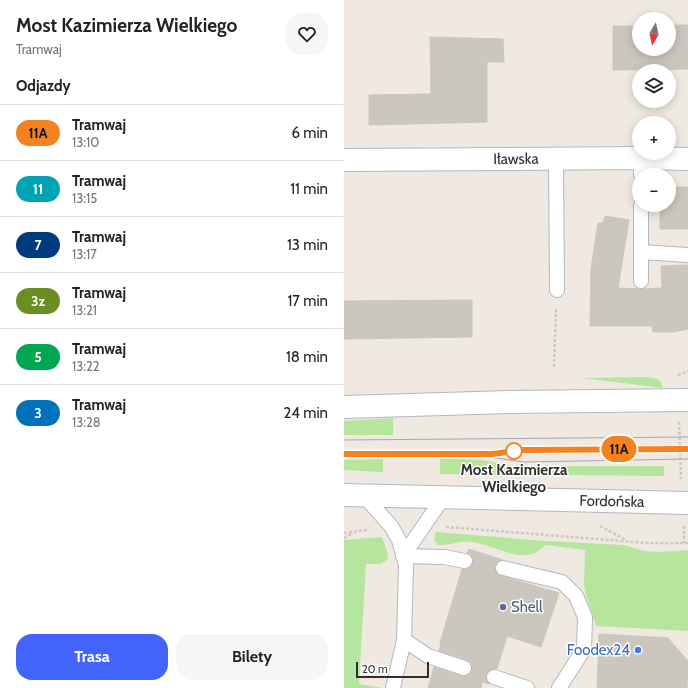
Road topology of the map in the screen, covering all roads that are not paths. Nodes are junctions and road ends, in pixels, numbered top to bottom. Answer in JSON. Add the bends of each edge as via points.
{"nodes":[{"id":1,"x":556,"y":159,"type":"junction"},
{"id":2,"x":688,"y":159,"type":"edge"},
{"id":3,"x":344,"y":160,"type":"edge"},
{"id":4,"x":641,"y":166,"type":"edge"},
{"id":5,"x":641,"y":212,"type":"edge"},
{"id":6,"x":641,"y":252,"type":"junction"},
{"id":7,"x":688,"y":255,"type":"edge"},
{"id":8,"x":641,"y":281,"type":"dead end"},
{"id":9,"x":557,"y":290,"type":"road end"},
{"id":10,"x":688,"y":400,"type":"edge"},
{"id":11,"x":344,"y":407,"type":"edge"},
{"id":12,"x":354,"y":495,"type":"edge"},
{"id":13,"x":443,"y":498,"type":"junction"},
{"id":14,"x":688,"y":503,"type":"edge"},
{"id":15,"x":403,"y":556,"type":"junction"},
{"id":16,"x":465,"y":561,"type":"dead end"},
{"id":17,"x":503,"y":568,"type":"dead end"},
{"id":18,"x":404,"y":640,"type":"junction"},
{"id":19,"x":464,"y":668,"type":"dead end"},
{"id":20,"x":494,"y":677,"type":"dead end"},
{"id":21,"x":393,"y":688,"type":"edge"},
{"id":22,"x":527,"y":688,"type":"edge"},
{"id":23,"x":559,"y":688,"type":"edge"}],
"edges":[{"from":1,"to":3,"type":"main road","name":"Iławska"},
{"from":1,"to":4,"type":"main road","name":"Iławska"},
{"from":1,"to":9,"type":"lane"},
{"from":2,"to":4,"type":"main road","name":"Iławska"},
{"from":5,"to":6,"type":"lane"},
{"from":6,"to":7,"type":"lane"},
{"from":6,"to":8,"type":"lane"},
{"from":10,"to":11,"type":"main road"},
{"from":12,"to":13,"type":"main road","name":"Fordońska"},
{"from":12,"to":15,"type":"lane","via":[[391,526]]},
{"from":13,"to":14,"type":"main road","name":"Fordońska"},
{"from":13,"to":15,"type":"lane"},
{"from":15,"to":16,"type":"lane","via":[[444,557]]},
{"from":15,"to":18,"type":"lane","via":[[406,565]]},
{"from":17,"to":23,"type":"lane","via":[[562,582],[576,596],[585,617],[584,649]]},
{"from":18,"to":19,"type":"lane","via":[[428,656]]},
{"from":18,"to":21,"type":"lane"},
{"from":20,"to":22,"type":"lane"}]}
